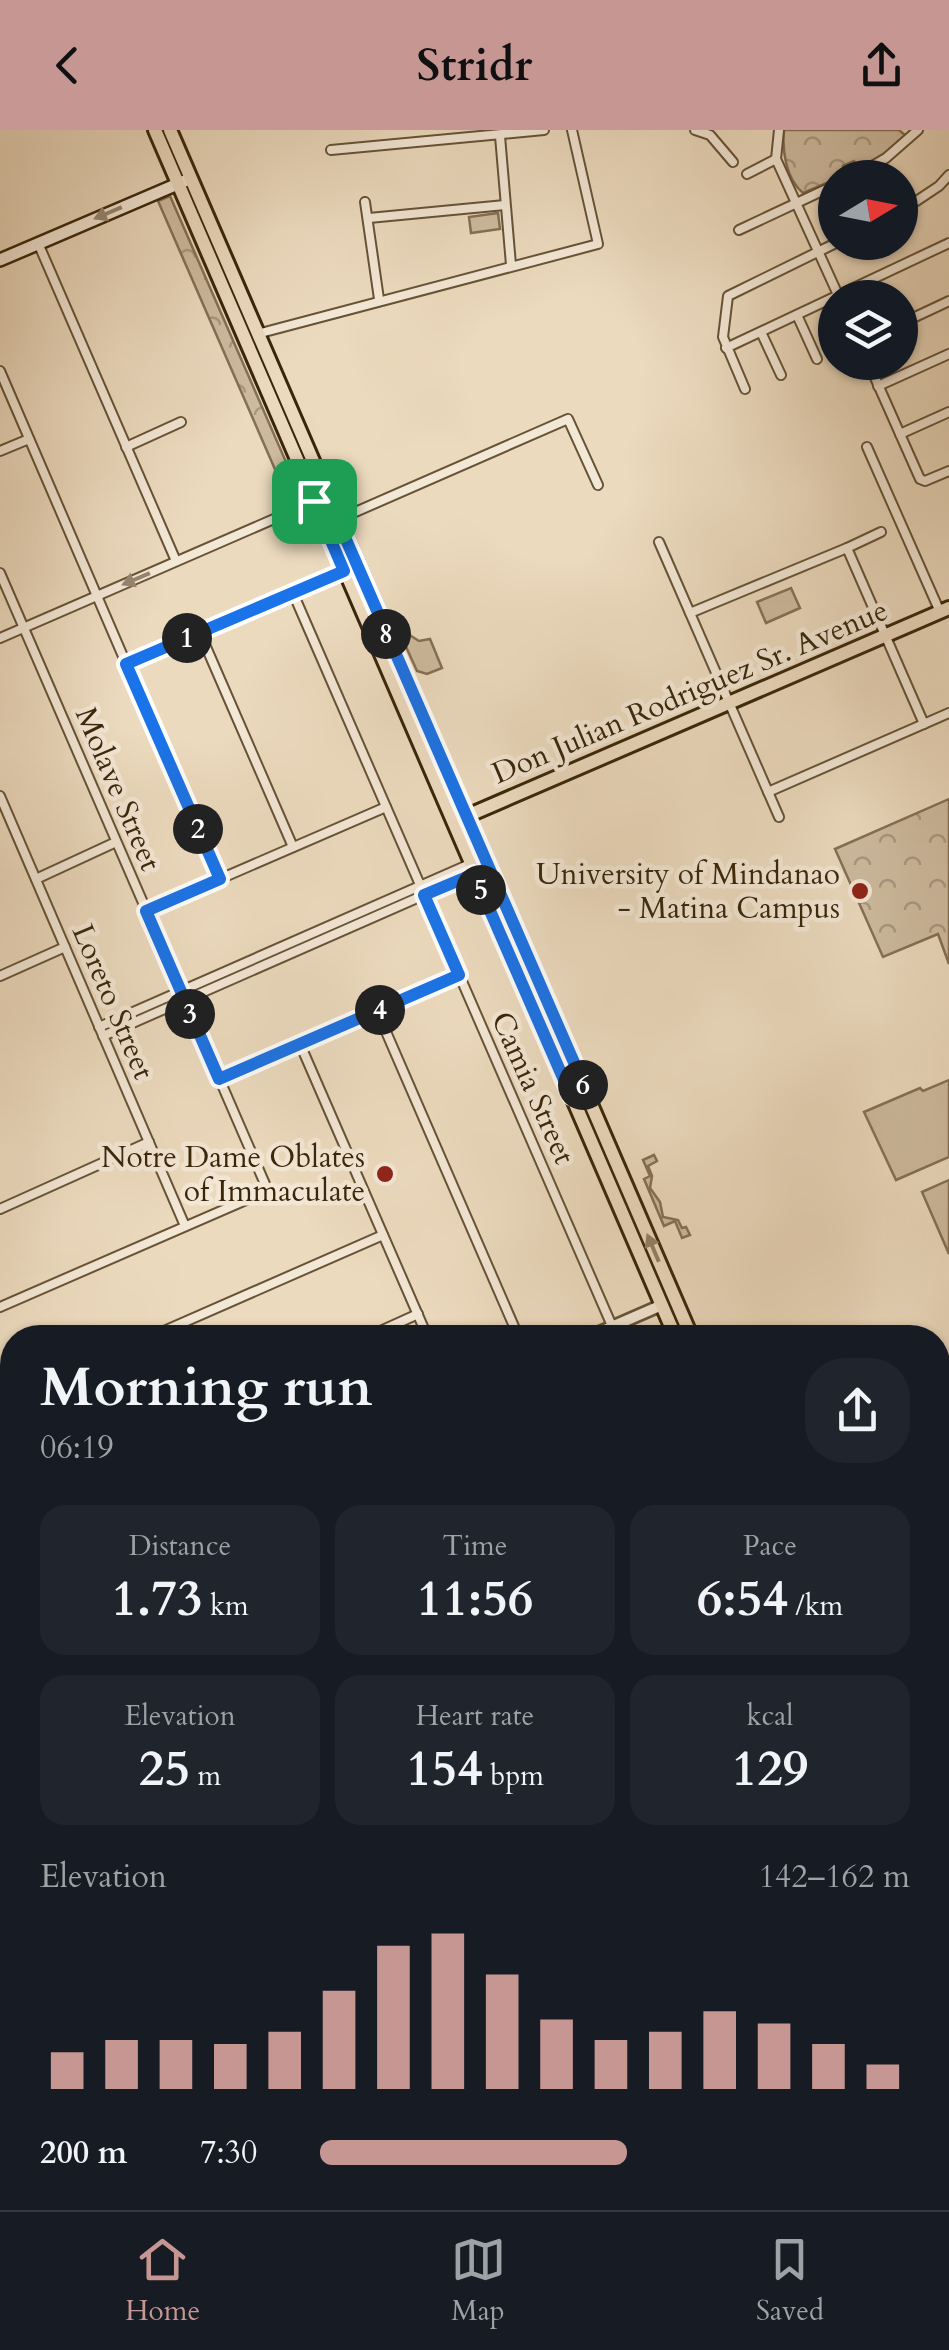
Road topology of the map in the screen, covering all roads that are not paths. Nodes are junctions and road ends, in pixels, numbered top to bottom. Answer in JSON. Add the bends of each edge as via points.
{"nodes":[{"id":1,"x":155,"y":130,"type":"edge"},
{"id":2,"x":170,"y":130,"type":"edge"},
{"id":3,"x":544,"y":130,"type":"edge"},
{"id":4,"x":572,"y":130,"type":"edge"},
{"id":5,"x":695,"y":130,"type":"edge"},
{"id":6,"x":779,"y":130,"type":"edge"},
{"id":7,"x":918,"y":130,"type":"edge"},
{"id":8,"x":500,"y":136,"type":"junction"},
{"id":9,"x":331,"y":150,"type":"dead end"},
{"id":10,"x":776,"y":159,"type":"junction"},
{"id":11,"x":883,"y":160,"type":"edge"},
{"id":12,"x":733,"y":162,"type":"dead end"},
{"id":13,"x":747,"y":174,"type":"dead end"},
{"id":14,"x":949,"y":175,"type":"edge"},
{"id":15,"x":184,"y":181,"type":"junction"},
{"id":16,"x":818,"y":193,"type":"edge"},
{"id":17,"x":918,"y":201,"type":"edge"},
{"id":18,"x":365,"y":202,"type":"dead end"},
{"id":19,"x":796,"y":203,"type":"junction"},
{"id":20,"x":505,"y":206,"type":"junction"},
{"id":21,"x":369,"y":218,"type":"junction"},
{"id":22,"x":739,"y":230,"type":"dead end"},
{"id":23,"x":38,"y":243,"type":"junction"},
{"id":24,"x":949,"y":243,"type":"edge"},
{"id":25,"x":818,"y":250,"type":"edge"},
{"id":26,"x":818,"y":252,"type":"edge"},
{"id":27,"x":0,"y":260,"type":"edge"},
{"id":28,"x":511,"y":265,"type":"junction"},
{"id":29,"x":874,"y":280,"type":"edge"},
{"id":30,"x":379,"y":300,"type":"junction"},
{"id":31,"x":949,"y":301,"type":"edge"},
{"id":32,"x":818,"y":306,"type":"edge"},
{"id":33,"x":797,"y":315,"type":"junction"},
{"id":34,"x":918,"y":316,"type":"edge"},
{"id":35,"x":760,"y":332,"type":"junction"},
{"id":36,"x":252,"y":336,"type":"junction"},
{"id":37,"x":726,"y":348,"type":"junction"},
{"id":38,"x":949,"y":354,"type":"edge"},
{"id":39,"x":817,"y":359,"type":"dead end"},
{"id":40,"x":0,"y":371,"type":"edge"},
{"id":41,"x":780,"y":375,"type":"dead end"},
{"id":42,"x":876,"y":380,"type":"edge"},
{"id":43,"x":878,"y":386,"type":"junction"},
{"id":44,"x":745,"y":389,"type":"dead end"},
{"id":45,"x":949,"y":412,"type":"edge"},
{"id":46,"x":181,"y":422,"type":"dead end"},
{"id":47,"x":900,"y":434,"type":"junction"},
{"id":48,"x":29,"y":439,"type":"junction"},
{"id":49,"x":126,"y":447,"type":"junction"},
{"id":50,"x":867,"y":447,"type":"dead end"},
{"id":51,"x":0,"y":451,"type":"edge"},
{"id":52,"x":949,"y":471,"type":"edge"},
{"id":53,"x":598,"y":485,"type":"dead end"},
{"id":54,"x":321,"y":498,"type":"junction"},
{"id":55,"x":337,"y":520,"type":"junction"},
{"id":56,"x":882,"y":532,"type":"dead end"},
{"id":57,"x":659,"y":542,"type":"dead end"},
{"id":58,"x":845,"y":548,"type":"junction"},
{"id":59,"x":176,"y":562,"type":"junction"},
{"id":60,"x":350,"y":568,"type":"junction"},
{"id":61,"x":0,"y":574,"type":"edge"},
{"id":62,"x":292,"y":593,"type":"junction"},
{"id":63,"x":97,"y":596,"type":"junction"},
{"id":64,"x":944,"y":610,"type":"edge"},
{"id":65,"x":690,"y":612,"type":"junction"},
{"id":66,"x":24,"y":628,"type":"junction"},
{"id":67,"x":200,"y":632,"type":"junction"},
{"id":68,"x":885,"y":635,"type":"junction"},
{"id":69,"x":0,"y":638,"type":"edge"},
{"id":70,"x":126,"y":664,"type":"junction"},
{"id":71,"x":729,"y":702,"type":"junction"},
{"id":72,"x":949,"y":712,"type":"edge"},
{"id":73,"x":924,"y":724,"type":"junction"},
{"id":74,"x":768,"y":792,"type":"junction"},
{"id":75,"x":0,"y":796,"type":"edge"},
{"id":76,"x":386,"y":807,"type":"junction"},
{"id":77,"x":466,"y":816,"type":"junction"},
{"id":78,"x":779,"y":817,"type":"dead end"},
{"id":79,"x":452,"y":822,"type":"junction"},
{"id":80,"x":116,"y":842,"type":"junction"},
{"id":81,"x":294,"y":847,"type":"junction"},
{"id":82,"x":472,"y":869,"type":"junction"},
{"id":83,"x":36,"y":878,"type":"junction"},
{"id":84,"x":220,"y":879,"type":"junction"},
{"id":85,"x":422,"y":891,"type":"junction"},
{"id":86,"x":146,"y":911,"type":"junction"},
{"id":87,"x":65,"y":947,"type":"junction"},
{"id":88,"x":278,"y":954,"type":"junction"},
{"id":89,"x":459,"y":975,"type":"junction"},
{"id":90,"x":0,"y":976,"type":"edge"},
{"id":91,"x":180,"y":991,"type":"junction"},
{"id":92,"x":185,"y":1000,"type":"junction"},
{"id":93,"x":377,"y":1012,"type":"junction"},
{"id":94,"x":101,"y":1031,"type":"junction"},
{"id":95,"x":300,"y":1044,"type":"junction"},
{"id":96,"x":219,"y":1079,"type":"junction"},
{"id":97,"x":586,"y":1090,"type":"junction"},
{"id":98,"x":571,"y":1096,"type":"junction"},
{"id":99,"x":149,"y":1142,"type":"junction"},
{"id":100,"x":611,"y":1149,"type":"junction"},
{"id":101,"x":596,"y":1156,"type":"junction"},
{"id":102,"x":0,"y":1210,"type":"edge"},
{"id":103,"x":185,"y":1226,"type":"junction"},
{"id":104,"x":383,"y":1235,"type":"junction"},
{"id":105,"x":662,"y":1305,"type":"junction"},
{"id":106,"x":0,"y":1307,"type":"edge"},
{"id":107,"x":418,"y":1314,"type":"junction"},
{"id":108,"x":178,"y":1325,"type":"edge"},
{"id":109,"x":394,"y":1325,"type":"edge"},
{"id":110,"x":423,"y":1325,"type":"edge"},
{"id":111,"x":512,"y":1325,"type":"edge"},
{"id":112,"x":612,"y":1325,"type":"edge"},
{"id":113,"x":614,"y":1325,"type":"edge"},
{"id":114,"x":670,"y":1325,"type":"edge"},
{"id":115,"x":686,"y":1325,"type":"edge"}],
"edges":[{"from":1,"to":15,"type":"main road"},
{"from":2,"to":15,"type":"main road"},
{"from":3,"to":8,"type":"street"},
{"from":4,"to":28,"type":"street","via":[[598,244]]},
{"from":5,"to":12,"type":"street","via":[[710,134]]},
{"from":6,"to":10,"type":"street"},
{"from":7,"to":11,"type":"street"},
{"from":8,"to":9,"type":"street"},
{"from":8,"to":20,"type":"street"},
{"from":10,"to":13,"type":"street"},
{"from":10,"to":19,"type":"street"},
{"from":14,"to":17,"type":"street"},
{"from":15,"to":23,"type":"main road","one_way":true},
{"from":15,"to":36,"type":"main road"},
{"from":16,"to":19,"type":"street"},
{"from":18,"to":21,"type":"street"},
{"from":19,"to":22,"type":"street"},
{"from":19,"to":25,"type":"street"},
{"from":20,"to":21,"type":"street"},
{"from":20,"to":28,"type":"street"},
{"from":21,"to":30,"type":"street"},
{"from":23,"to":27,"type":"main road"},
{"from":23,"to":49,"type":"street"},
{"from":24,"to":29,"type":"street"},
{"from":26,"to":37,"type":"street","via":[[728,296]]},
{"from":28,"to":30,"type":"street"},
{"from":30,"to":36,"type":"street"},
{"from":31,"to":34,"type":"street"},
{"from":32,"to":33,"type":"street"},
{"from":33,"to":35,"type":"street"},
{"from":33,"to":39,"type":"street"},
{"from":35,"to":37,"type":"street"},
{"from":35,"to":41,"type":"street"},
{"from":36,"to":54,"type":"main road"},
{"from":37,"to":44,"type":"street"},
{"from":38,"to":43,"type":"street"},
{"from":40,"to":48,"type":"street"},
{"from":42,"to":43,"type":"street"},
{"from":43,"to":47,"type":"street"},
{"from":45,"to":47,"type":"street"},
{"from":46,"to":49,"type":"street"},
{"from":47,"to":52,"type":"street","via":[[922,480]]},
{"from":48,"to":51,"type":"street"},
{"from":48,"to":63,"type":"street"},
{"from":49,"to":59,"type":"street"},
{"from":50,"to":64,"type":"street"},
{"from":53,"to":55,"type":"street","via":[[568,419]]},
{"from":54,"to":55,"type":"main road"},
{"from":54,"to":59,"type":"street"},
{"from":54,"to":60,"type":"main road"},
{"from":55,"to":60,"type":"main road"},
{"from":56,"to":58,"type":"street"},
{"from":57,"to":65,"type":"street"},
{"from":58,"to":65,"type":"street"},
{"from":58,"to":68,"type":"street"},
{"from":59,"to":63,"type":"street","one_way":true},
{"from":60,"to":62,"type":"street"},
{"from":60,"to":77,"type":"main road"},
{"from":60,"to":79,"type":"main road"},
{"from":61,"to":66,"type":"street","name":"Molave Street"},
{"from":62,"to":67,"type":"street"},
{"from":62,"to":76,"type":"street","name":"Camia Street"},
{"from":63,"to":66,"type":"street"},
{"from":63,"to":70,"type":"street"},
{"from":64,"to":68,"type":"main road","name":"Don Julian Rodriguez Sr. Avenue"},
{"from":65,"to":71,"type":"street"},
{"from":66,"to":69,"type":"street"},
{"from":66,"to":80,"type":"street","name":"Molave Street"},
{"from":67,"to":70,"type":"street"},
{"from":67,"to":81,"type":"street"},
{"from":68,"to":71,"type":"main road","name":"Don Julian Rodriguez Sr. Avenue"},
{"from":68,"to":73,"type":"street"},
{"from":70,"to":84,"type":"street"},
{"from":71,"to":74,"type":"street"},
{"from":71,"to":77,"type":"main road","name":"Don Julian Rodriguez Sr. Avenue"},
{"from":72,"to":73,"type":"street"},
{"from":73,"to":74,"type":"street"},
{"from":74,"to":78,"type":"street"},
{"from":75,"to":83,"type":"street","name":"Loreto Street"},
{"from":76,"to":81,"type":"street"},
{"from":76,"to":85,"type":"street","name":"Camia Street"},
{"from":77,"to":79,"type":"main road","name":"Don Julian Rodriguez Sr. Avenue"},
{"from":77,"to":97,"type":"main road"},
{"from":79,"to":82,"type":"main road"},
{"from":80,"to":83,"type":"street"},
{"from":80,"to":86,"type":"street","name":"Molave Street"},
{"from":81,"to":84,"type":"street"},
{"from":82,"to":85,"type":"street"},
{"from":82,"to":98,"type":"main road"},
{"from":83,"to":87,"type":"street","name":"Loreto Street"},
{"from":84,"to":86,"type":"street"},
{"from":85,"to":88,"type":"street"},
{"from":85,"to":89,"type":"street","name":"Camia Street"},
{"from":86,"to":91,"type":"street","name":"Molave Street"},
{"from":87,"to":90,"type":"street"},
{"from":87,"to":94,"type":"street","name":"Loreto Street"},
{"from":88,"to":91,"type":"street"},
{"from":88,"to":92,"type":"street"},
{"from":89,"to":93,"type":"street"},
{"from":89,"to":112,"type":"street","name":"Camia Street"},
{"from":91,"to":92,"type":"street","name":"Molave Street"},
{"from":91,"to":94,"type":"street"},
{"from":92,"to":94,"type":"street"},
{"from":92,"to":96,"type":"street","name":"Molave Street"},
{"from":93,"to":95,"type":"street"},
{"from":93,"to":111,"type":"street"},
{"from":94,"to":99,"type":"street","name":"Loreto Street"},
{"from":95,"to":96,"type":"street"},
{"from":95,"to":104,"type":"street"},
{"from":96,"to":103,"type":"street","name":"Molave Street","via":[[265,1188]]},
{"from":97,"to":98,"type":"main road"},
{"from":97,"to":100,"type":"main road"},
{"from":98,"to":101,"type":"main road"},
{"from":99,"to":102,"type":"street"},
{"from":99,"to":103,"type":"street","name":"Loreto Street"},
{"from":100,"to":101,"type":"main road"},
{"from":115,"to":100,"type":"main road","one_way":true},
{"from":101,"to":105,"type":"main road"},
{"from":103,"to":106,"type":"street"},
{"from":104,"to":107,"type":"street"},
{"from":104,"to":108,"type":"street"},
{"from":105,"to":113,"type":"street"},
{"from":105,"to":114,"type":"main road"},
{"from":107,"to":109,"type":"street"},
{"from":107,"to":110,"type":"street"}]}
